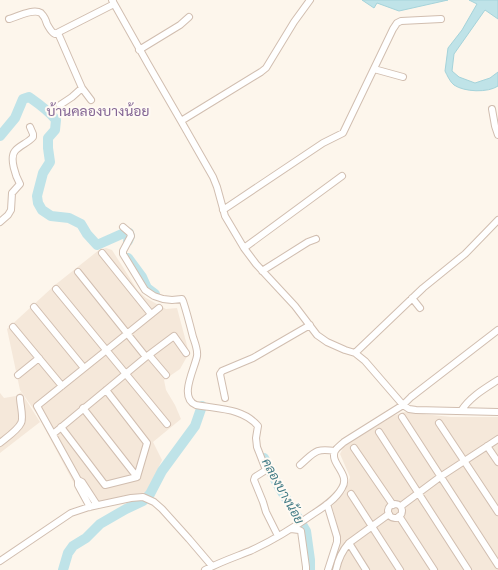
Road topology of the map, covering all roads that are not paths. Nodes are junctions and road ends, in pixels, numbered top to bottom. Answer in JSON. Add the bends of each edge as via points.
{"nodes":[{"id":1,"x":310,"y":0,"type":"edge"},
{"id":2,"x":114,"y":2,"type":"edge"},
{"id":3,"x":189,"y":17,"type":"dead end"},
{"id":4,"x":10,"y":19,"type":"dead end"},
{"id":5,"x":441,"y":19,"type":"dead end"},
{"id":6,"x":58,"y":33,"type":"junction"},
{"id":7,"x":139,"y":50,"type":"junction"},
{"id":8,"x":374,"y":69,"type":"junction"},
{"id":9,"x":403,"y":77,"type":"dead end"},
{"id":10,"x":82,"y":88,"type":"junction"},
{"id":11,"x":91,"y":100,"type":"dead end"},
{"id":12,"x":60,"y":105,"type":"dead end"},
{"id":13,"x":492,"y":109,"type":"dead end"},
{"id":14,"x":181,"y":121,"type":"junction"},
{"id":15,"x":30,"y":127,"type":"dead end"},
{"id":16,"x":498,"y":135,"type":"edge"},
{"id":17,"x":342,"y":176,"type":"dead end"},
{"id":18,"x":223,"y":210,"type":"junction"},
{"id":19,"x":498,"y":220,"type":"edge"},
{"id":20,"x":0,"y":222,"type":"edge"},
{"id":21,"x":123,"y":227,"type":"dead end"},
{"id":22,"x":316,"y":239,"type":"dead end"},
{"id":23,"x":244,"y":248,"type":"junction"},
{"id":24,"x":102,"y":253,"type":"dead end"},
{"id":25,"x":262,"y":271,"type":"junction"},
{"id":26,"x":78,"y":272,"type":"dead end"},
{"id":27,"x":56,"y":289,"type":"dead end"},
{"id":28,"x":412,"y":298,"type":"junction"},
{"id":29,"x":34,"y":307,"type":"dead end"},
{"id":30,"x":159,"y":308,"type":"dead end"},
{"id":31,"x":420,"y":308,"type":"dead end"},
{"id":32,"x":151,"y":314,"type":"junction"},
{"id":33,"x":310,"y":325,"type":"junction"},
{"id":34,"x":13,"y":327,"type":"dead end"},
{"id":35,"x":498,"y":330,"type":"edge"},
{"id":36,"x":128,"y":333,"type":"junction"},
{"id":37,"x":106,"y":350,"type":"junction"},
{"id":38,"x":186,"y":352,"type":"dead end"},
{"id":39,"x":355,"y":353,"type":"junction"},
{"id":40,"x":148,"y":356,"type":"junction"},
{"id":41,"x":39,"y":358,"type":"junction"},
{"id":42,"x":84,"y":368,"type":"junction"},
{"id":43,"x":126,"y":374,"type":"junction"},
{"id":44,"x":18,"y":375,"type":"dead end"},
{"id":45,"x":166,"y":375,"type":"dead end"},
{"id":46,"x":498,"y":380,"type":"edge"},
{"id":47,"x":62,"y":386,"type":"junction"},
{"id":48,"x":106,"y":390,"type":"junction"},
{"id":49,"x":20,"y":398,"type":"dead end"},
{"id":50,"x":225,"y":398,"type":"dead end"},
{"id":51,"x":402,"y":405,"type":"junction"},
{"id":52,"x":83,"y":408,"type":"junction"},
{"id":53,"x":461,"y":411,"type":"junction"},
{"id":54,"x":498,"y":412,"type":"edge"},
{"id":55,"x":402,"y":417,"type":"dead end"},
{"id":56,"x":439,"y":423,"type":"dead end"},
{"id":57,"x":167,"y":424,"type":"dead end"},
{"id":58,"x":61,"y":427,"type":"junction"},
{"id":59,"x":379,"y":432,"type":"dead end"},
{"id":60,"x":53,"y":434,"type":"junction"},
{"id":61,"x":498,"y":439,"type":"edge"},
{"id":62,"x":0,"y":443,"type":"edge"},
{"id":63,"x":487,"y":446,"type":"junction"},
{"id":64,"x":354,"y":448,"type":"dead end"},
{"id":65,"x":335,"y":451,"type":"junction"},
{"id":66,"x":465,"y":461,"type":"junction"},
{"id":67,"x":498,"y":462,"type":"edge"},
{"id":68,"x":300,"y":465,"type":"dead end"},
{"id":69,"x":137,"y":477,"type":"junction"},
{"id":70,"x":440,"y":477,"type":"junction"},
{"id":71,"x":418,"y":493,"type":"junction"},
{"id":72,"x":352,"y":494,"type":"dead end"},
{"id":73,"x":327,"y":504,"type":"junction"},
{"id":74,"x":393,"y":504,"type":"junction"},
{"id":75,"x":93,"y":506,"type":"junction"},
{"id":76,"x":401,"y":506,"type":"junction"},
{"id":77,"x":498,"y":512,"type":"edge"},
{"id":78,"x":390,"y":514,"type":"junction"},
{"id":79,"x":399,"y":516,"type":"junction"},
{"id":80,"x":372,"y":527,"type":"junction"},
{"id":81,"x":293,"y":528,"type":"junction"},
{"id":82,"x":278,"y":536,"type":"junction"},
{"id":83,"x":349,"y":543,"type":"junction"},
{"id":84,"x":0,"y":561,"type":"edge"},
{"id":85,"x":498,"y":565,"type":"edge"},
{"id":86,"x":212,"y":566,"type":"junction"},
{"id":87,"x":205,"y":570,"type":"edge"},
{"id":88,"x":306,"y":570,"type":"edge"},
{"id":89,"x":328,"y":570,"type":"edge"},
{"id":90,"x":336,"y":570,"type":"edge"},
{"id":91,"x":366,"y":570,"type":"edge"},
{"id":92,"x":400,"y":570,"type":"edge"},
{"id":93,"x":434,"y":570,"type":"edge"},
{"id":94,"x":468,"y":570,"type":"edge"}],
"edges":[{"from":1,"to":14,"type":"street","via":[[266,68]]},
{"from":2,"to":6,"type":"street"},
{"from":2,"to":7,"type":"street"},
{"from":3,"to":7,"type":"street","via":[[180,26]]},
{"from":4,"to":6,"type":"street","via":[[36,11],[43,16],[51,32]]},
{"from":5,"to":8,"type":"street","via":[[397,23]]},
{"from":6,"to":10,"type":"street"},
{"from":7,"to":14,"type":"street"},
{"from":8,"to":9,"type":"street"},
{"from":8,"to":18,"type":"street","via":[[343,133],[298,159]]},
{"from":10,"to":11,"type":"street"},
{"from":10,"to":12,"type":"street"},
{"from":13,"to":16,"type":"street"},
{"from":14,"to":18,"type":"street","via":[[215,181]]},
{"from":15,"to":20,"type":"street","via":[[33,137],[15,150],[13,157],[15,174],[20,184],[12,192],[11,210]]},
{"from":17,"to":23,"type":"street"},
{"from":18,"to":23,"type":"street"},
{"from":19,"to":28,"type":"street","via":[[465,254]]},
{"from":21,"to":82,"type":"street","via":[[131,236],[123,254],[146,290],[162,299],[183,300],[197,354],[188,386],[188,395],[193,404],[240,413],[258,426],[257,447],[266,470],[253,479]]},
{"from":22,"to":25,"type":"street"},
{"from":23,"to":25,"type":"street"},
{"from":24,"to":32,"type":"street"},
{"from":25,"to":33,"type":"street"},
{"from":26,"to":36,"type":"street"},
{"from":27,"to":37,"type":"street"},
{"from":28,"to":31,"type":"street"},
{"from":28,"to":39,"type":"street"},
{"from":29,"to":42,"type":"street"},
{"from":30,"to":32,"type":"street"},
{"from":32,"to":36,"type":"street"},
{"from":33,"to":39,"type":"street","via":[[321,339]]},
{"from":33,"to":50,"type":"street","via":[[253,358],[222,371],[220,374]]},
{"from":34,"to":41,"type":"street"},
{"from":35,"to":51,"type":"street"},
{"from":36,"to":37,"type":"street"},
{"from":36,"to":40,"type":"street"},
{"from":37,"to":42,"type":"street"},
{"from":37,"to":43,"type":"street"},
{"from":38,"to":40,"type":"street","via":[[174,336]]},
{"from":39,"to":51,"type":"street"},
{"from":40,"to":43,"type":"street"},
{"from":40,"to":45,"type":"street"},
{"from":41,"to":44,"type":"street"},
{"from":41,"to":47,"type":"street"},
{"from":42,"to":47,"type":"street"},
{"from":43,"to":48,"type":"street"},
{"from":43,"to":57,"type":"street"},
{"from":46,"to":53,"type":"street","via":[[472,398]]},
{"from":47,"to":60,"type":"street","via":[[37,406]]},
{"from":48,"to":52,"type":"street"},
{"from":48,"to":69,"type":"street","via":[[147,443]]},
{"from":49,"to":62,"type":"street","via":[[22,423]]},
{"from":51,"to":53,"type":"street","via":[[416,410]]},
{"from":51,"to":65,"type":"street","via":[[344,442]]},
{"from":52,"to":58,"type":"street"},
{"from":52,"to":69,"type":"street"},
{"from":53,"to":54,"type":"street"},
{"from":55,"to":70,"type":"street"},
{"from":56,"to":66,"type":"street"},
{"from":58,"to":60,"type":"street"},
{"from":58,"to":69,"type":"street","via":[[105,485]]},
{"from":59,"to":71,"type":"street"},
{"from":60,"to":75,"type":"street","via":[[78,480],[78,485]]},
{"from":61,"to":63,"type":"street"},
{"from":63,"to":66,"type":"street"},
{"from":63,"to":67,"type":"street"},
{"from":64,"to":74,"type":"street"},
{"from":65,"to":68,"type":"street","via":[[316,451]]},
{"from":65,"to":73,"type":"street","via":[[335,459],[345,482]]},
{"from":66,"to":70,"type":"street"},
{"from":66,"to":77,"type":"street"},
{"from":70,"to":71,"type":"street"},
{"from":70,"to":85,"type":"street"},
{"from":71,"to":76,"type":"street"},
{"from":71,"to":94,"type":"street"},
{"from":72,"to":80,"type":"street"},
{"from":73,"to":81,"type":"street"},
{"from":73,"to":89,"type":"street","via":[[337,537]]},
{"from":74,"to":76,"type":"street"},
{"from":74,"to":78,"type":"street","via":[[389,510]]},
{"from":75,"to":84,"type":"street","via":[[71,513]]},
{"from":75,"to":86,"type":"street","via":[[131,498],[143,497],[150,500],[162,509]]},
{"from":76,"to":79,"type":"street"},
{"from":78,"to":79,"type":"street","via":[[395,518]]},
{"from":78,"to":80,"type":"street"},
{"from":79,"to":93,"type":"street"},
{"from":80,"to":83,"type":"street"},
{"from":80,"to":92,"type":"street"},
{"from":81,"to":82,"type":"street"},
{"from":81,"to":88,"type":"street","via":[[300,531]]},
{"from":82,"to":86,"type":"street"},
{"from":83,"to":90,"type":"street","via":[[341,555]]},
{"from":83,"to":91,"type":"street"},
{"from":86,"to":87,"type":"street"}]}
